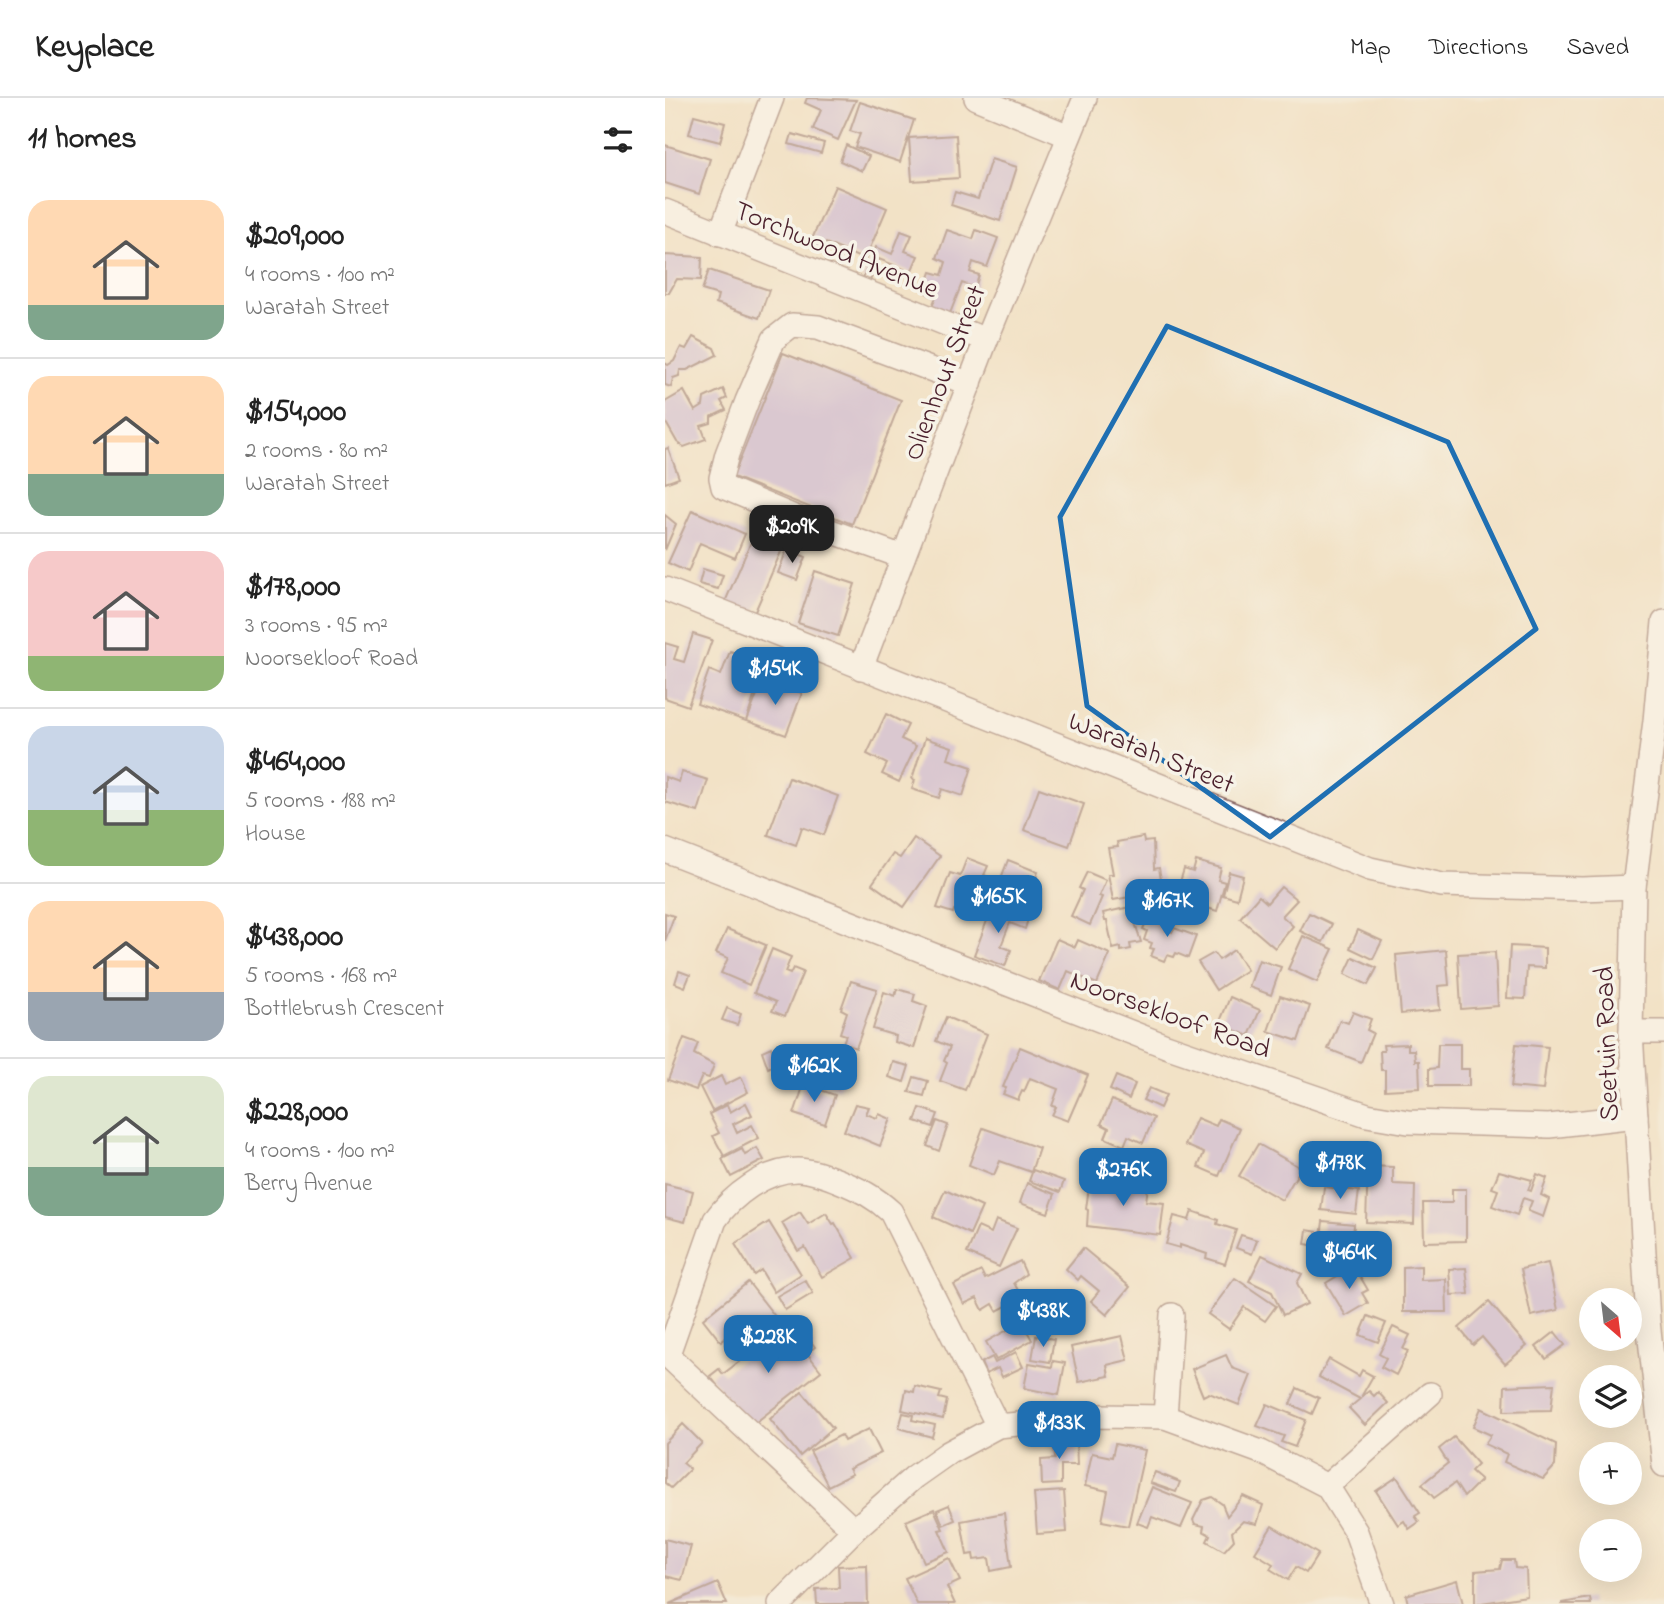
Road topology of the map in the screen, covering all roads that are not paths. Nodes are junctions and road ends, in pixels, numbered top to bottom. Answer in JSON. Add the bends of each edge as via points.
{"nodes":[{"id":1,"x":772,"y":98,"type":"edge"},
{"id":2,"x":976,"y":98,"type":"edge"},
{"id":3,"x":1084,"y":98,"type":"edge"},
{"id":4,"x":1069,"y":136,"type":"junction"},
{"id":5,"x":665,"y":211,"type":"edge"},
{"id":6,"x":720,"y":234,"type":"junction"},
{"id":7,"x":986,"y":340,"type":"junction"},
{"id":8,"x":970,"y":384,"type":"junction"},
{"id":9,"x":903,"y":556,"type":"junction"},
{"id":10,"x":665,"y":589,"type":"edge"},
{"id":11,"x":1664,"y":622,"type":"edge"},
{"id":12,"x":861,"y":668,"type":"junction"},
{"id":13,"x":1659,"y":721,"type":"edge"},
{"id":14,"x":665,"y":850,"type":"edge"},
{"id":15,"x":1635,"y":887,"type":"junction"},
{"id":16,"x":1631,"y":1032,"type":"junction"},
{"id":17,"x":1664,"y":1032,"type":"edge"},
{"id":18,"x":1636,"y":1116,"type":"junction"},
{"id":19,"x":1172,"y":1315,"type":"dead end"},
{"id":20,"x":666,"y":1353,"type":"edge"},
{"id":21,"x":1659,"y":1381,"type":"edge"},
{"id":22,"x":1430,"y":1394,"type":"dead end"},
{"id":23,"x":1165,"y":1417,"type":"junction"},
{"id":24,"x":997,"y":1426,"type":"junction"},
{"id":25,"x":1664,"y":1465,"type":"edge"},
{"id":26,"x":1327,"y":1486,"type":"junction"},
{"id":27,"x":854,"y":1530,"type":"junction"},
{"id":28,"x":780,"y":1604,"type":"edge"},
{"id":29,"x":1382,"y":1604,"type":"edge"}],
"edges":[{"from":1,"to":6,"type":"street"},
{"from":2,"to":4,"type":"street"},
{"from":3,"to":4,"type":"street","name":"Olienhout Street"},
{"from":4,"to":7,"type":"street","name":"Olienhout Street"},
{"from":5,"to":6,"type":"street","name":"Torchwood Avenue"},
{"from":6,"to":7,"type":"street","name":"Torchwood Avenue"},
{"from":7,"to":8,"type":"street","name":"Olienhout Street"},
{"from":8,"to":9,"type":"street","name":"Olienhout Street"},
{"from":8,"to":9,"type":"street","via":[[818,327],[792,325],[774,339],[747,401],[727,454],[723,487]]},
{"from":9,"to":12,"type":"street","name":"Olienhout Street"},
{"from":10,"to":12,"type":"street","name":"Waratah Street"},
{"from":11,"to":13,"type":"street","name":"Seetuin Road"},
{"from":12,"to":15,"type":"street","name":"Waratah Street","via":[[1370,869],[1442,885]]},
{"from":13,"to":15,"type":"street","name":"Seetuin Road"},
{"from":14,"to":18,"type":"street","name":"Noorsekloof Road","via":[[1166,1046],[1367,1115],[1409,1122],[1549,1126]]},
{"from":15,"to":16,"type":"street","name":"Seetuin Road"},
{"from":16,"to":17,"type":"street"},
{"from":16,"to":18,"type":"street","name":"Seetuin Road"},
{"from":18,"to":21,"type":"street","name":"Seetuin Road","via":[[1648,1321]]},
{"from":19,"to":23,"type":"street"},
{"from":20,"to":24,"type":"street","via":[[723,1208],[776,1173],[810,1171],[862,1190],[891,1212]]},
{"from":20,"to":27,"type":"street"},
{"from":21,"to":25,"type":"street","name":"Seetuin Road"},
{"from":22,"to":26,"type":"street"},
{"from":23,"to":24,"type":"street","via":[[1098,1416]]},
{"from":23,"to":26,"type":"street","via":[[1261,1452]]},
{"from":24,"to":27,"type":"street","via":[[914,1477]]},
{"from":26,"to":29,"type":"street","via":[[1356,1532]]},
{"from":27,"to":28,"type":"street"}]}
